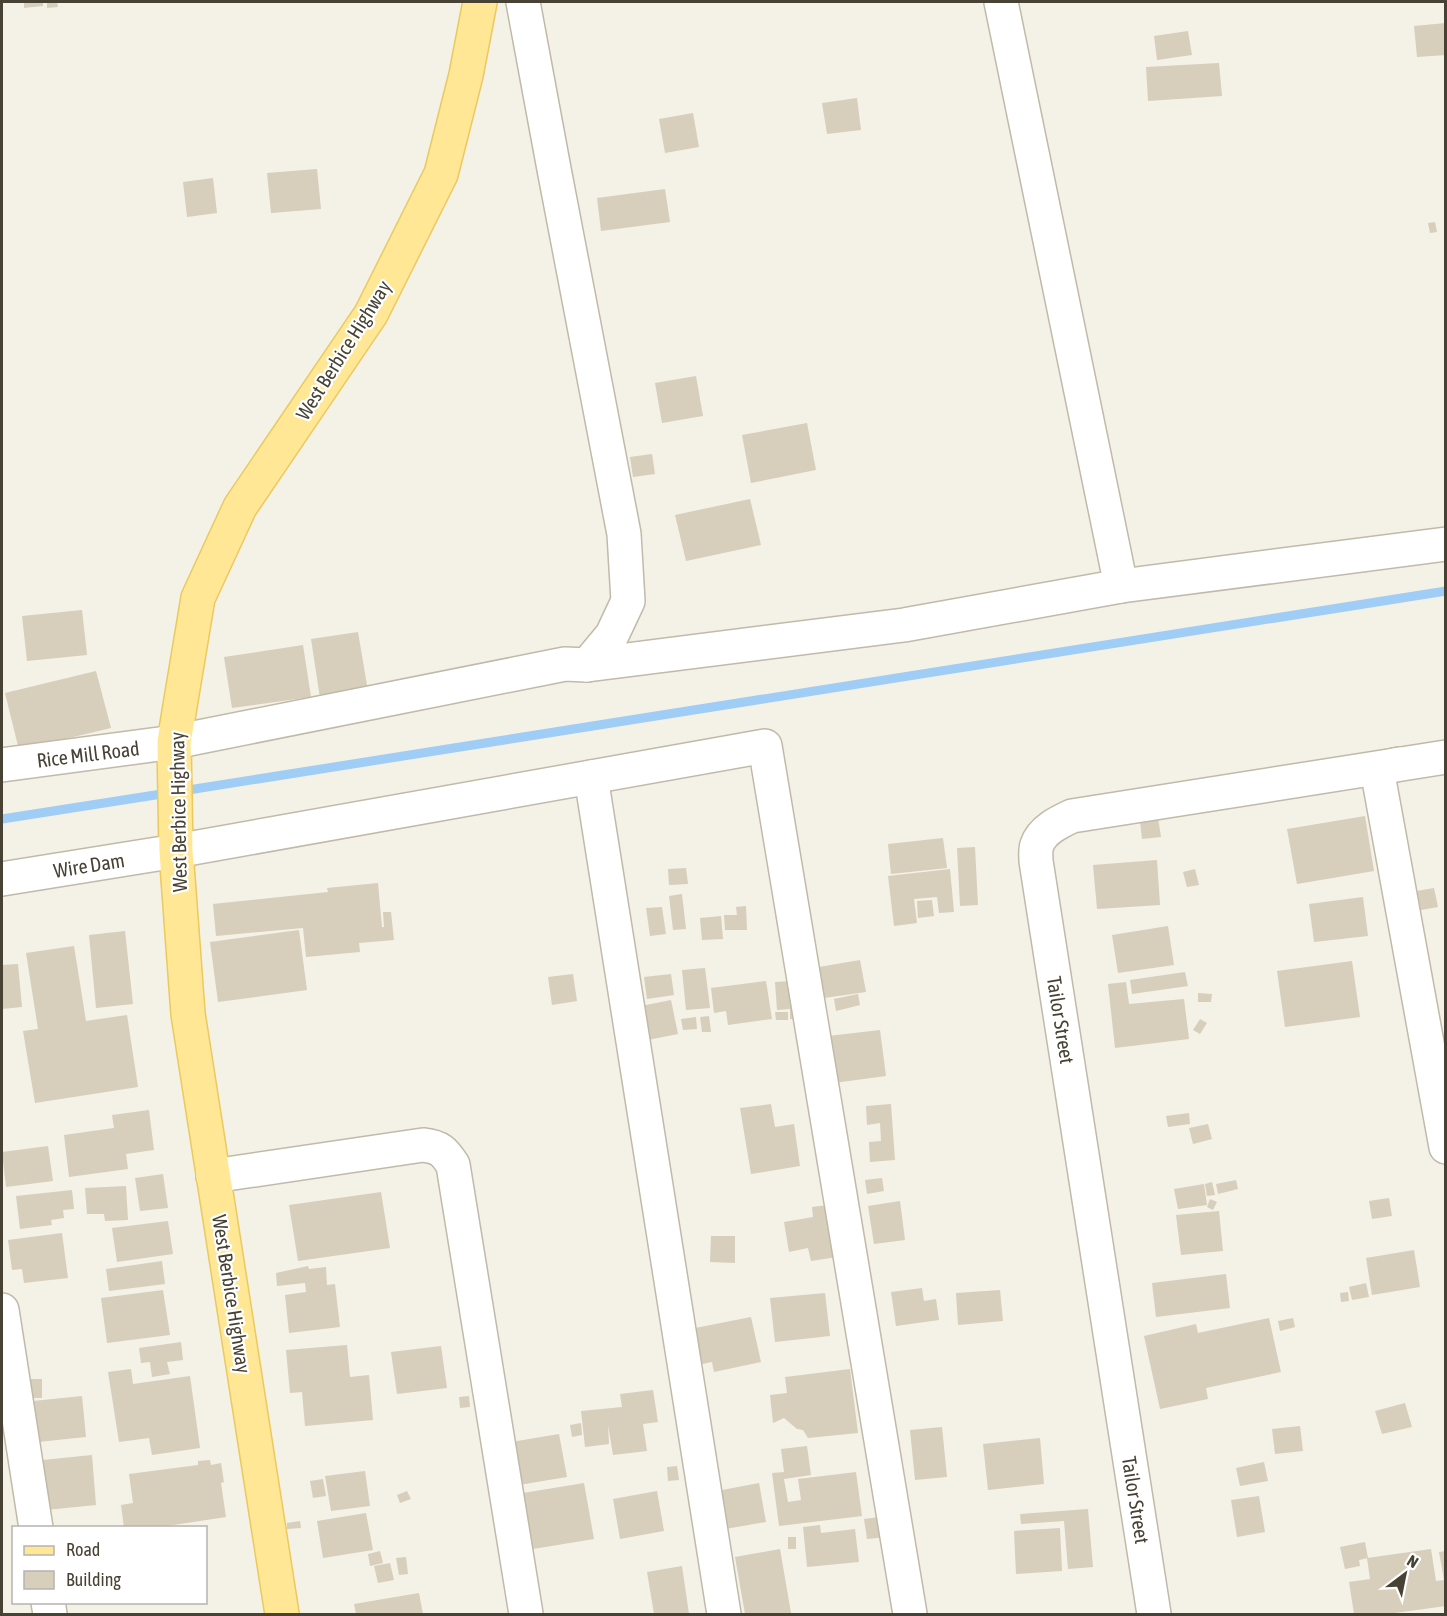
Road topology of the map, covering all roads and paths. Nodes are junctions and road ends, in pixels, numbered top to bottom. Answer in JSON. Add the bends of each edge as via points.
{"nodes":[{"id":1,"x":480,"y":2,"type":"edge"},
{"id":2,"x":523,"y":2,"type":"edge"},
{"id":3,"x":1001,"y":2,"type":"edge"},
{"id":4,"x":1446,"y":544,"type":"edge"},
{"id":5,"x":1121,"y":586,"type":"junction"},
{"id":6,"x":587,"y":665,"type":"junction"},
{"id":7,"x":174,"y":742,"type":"junction"},
{"id":8,"x":1446,"y":757,"type":"edge"},
{"id":9,"x":1401,"y":764,"type":"junction"},
{"id":10,"x":2,"y":765,"type":"edge"},
{"id":11,"x":591,"y":777,"type":"junction"},
{"id":12,"x":176,"y":851,"type":"junction"},
{"id":13,"x":2,"y":879,"type":"edge"},
{"id":14,"x":1446,"y":1147,"type":"edge"},
{"id":15,"x":213,"y":1176,"type":"junction"},
{"id":16,"x":2,"y":1310,"type":"edge"},
{"id":17,"x":36,"y":1526,"type":"edge"},
{"id":18,"x":282,"y":1614,"type":"edge"},
{"id":19,"x":526,"y":1614,"type":"edge"},
{"id":20,"x":724,"y":1614,"type":"edge"},
{"id":21,"x":910,"y":1614,"type":"edge"},
{"id":22,"x":1154,"y":1614,"type":"edge"}],
"edges":[{"from":1,"to":7,"type":"main road","name":"West Berbice Highway","via":[[441,174],[371,314],[240,507],[198,598]]},
{"from":2,"to":6,"type":"street","via":[[624,534],[628,601],[612,635]]},
{"from":3,"to":5,"type":"street"},
{"from":4,"to":5,"type":"street","name":"Rice Mill Road"},
{"from":5,"to":6,"type":"street","name":"Rice Mill Road","via":[[904,625]]},
{"from":6,"to":7,"type":"street","name":"Rice Mill Road","via":[[565,664]]},
{"from":7,"to":10,"type":"street","name":"Rice Mill Road"},
{"from":7,"to":12,"type":"main road","name":"West Berbice Highway"},
{"from":8,"to":9,"type":"street","name":"Tailor Street"},
{"from":9,"to":14,"type":"street","via":[[1377,769]]},
{"from":9,"to":22,"type":"street","name":"Tailor Street","via":[[1072,816],[1056,824],[1036,846]]},
{"from":11,"to":12,"type":"street","name":"Wire Dam"},
{"from":11,"to":20,"type":"street"},
{"from":11,"to":21,"type":"street","name":"Wire Dam","via":[[765,746]]},
{"from":12,"to":13,"type":"street","name":"Wire Dam"},
{"from":12,"to":15,"type":"main road","name":"West Berbice Highway","via":[[188,1014]]},
{"from":15,"to":18,"type":"main road","name":"West Berbice Highway"},
{"from":15,"to":19,"type":"street","via":[[423,1145],[445,1153],[453,1165]]},
{"from":16,"to":17,"type":"street"}]}
